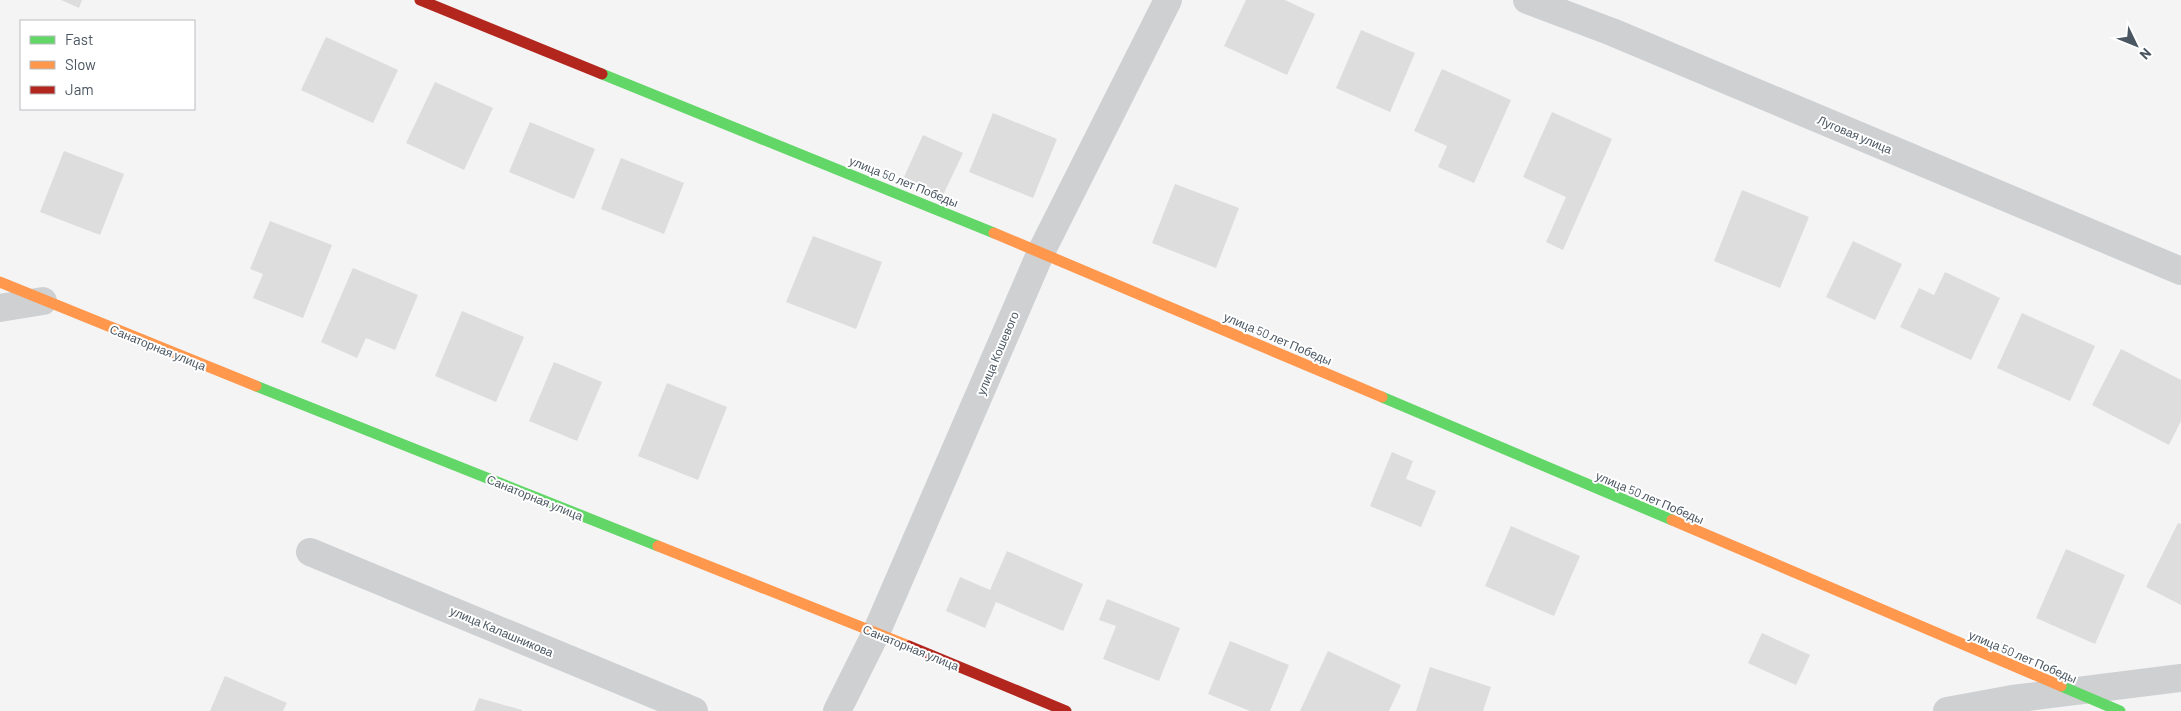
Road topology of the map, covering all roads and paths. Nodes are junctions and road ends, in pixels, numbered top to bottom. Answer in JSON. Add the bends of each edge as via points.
{"nodes":[{"id":1,"x":420,"y":0,"type":"edge"},
{"id":2,"x":1168,"y":0,"type":"edge"},
{"id":3,"x":1527,"y":0,"type":"edge"},
{"id":4,"x":1041,"y":252,"type":"junction"},
{"id":5,"x":2181,"y":271,"type":"edge"},
{"id":6,"x":0,"y":282,"type":"edge"},
{"id":7,"x":43,"y":302,"type":"junction"},
{"id":8,"x":0,"y":308,"type":"edge"},
{"id":9,"x":310,"y":552,"type":"dead end"},
{"id":10,"x":876,"y":633,"type":"junction"},
{"id":11,"x":2181,"y":678,"type":"edge"},
{"id":12,"x":2072,"y":692,"type":"junction"},
{"id":13,"x":694,"y":711,"type":"edge"},
{"id":14,"x":837,"y":711,"type":"edge"},
{"id":15,"x":1066,"y":711,"type":"edge"},
{"id":16,"x":1947,"y":711,"type":"edge"},
{"id":17,"x":2120,"y":711,"type":"edge"}],
"edges":[{"from":1,"to":4,"type":"street","name":"улица 50 лет Победы"},
{"from":2,"to":4,"type":"street","name":"улица Кошевого"},
{"from":3,"to":5,"type":"street","name":"Луговая улица","via":[[1612,32]]},
{"from":4,"to":10,"type":"street","name":"улица Кошевого"},
{"from":4,"to":12,"type":"street","name":"улица 50 лет Победы"},
{"from":6,"to":7,"type":"street"},
{"from":7,"to":8,"type":"street","name":"Санаторная улица"},
{"from":7,"to":10,"type":"street","name":"Санаторная улица"},
{"from":9,"to":13,"type":"street","name":"улица Калашникова"},
{"from":10,"to":14,"type":"street","name":"улица Кошевого"},
{"from":10,"to":15,"type":"street","name":"Санаторная улица"},
{"from":11,"to":12,"type":"street"},
{"from":12,"to":16,"type":"street"},
{"from":12,"to":17,"type":"street","name":"улица 50 лет Победы"}]}
